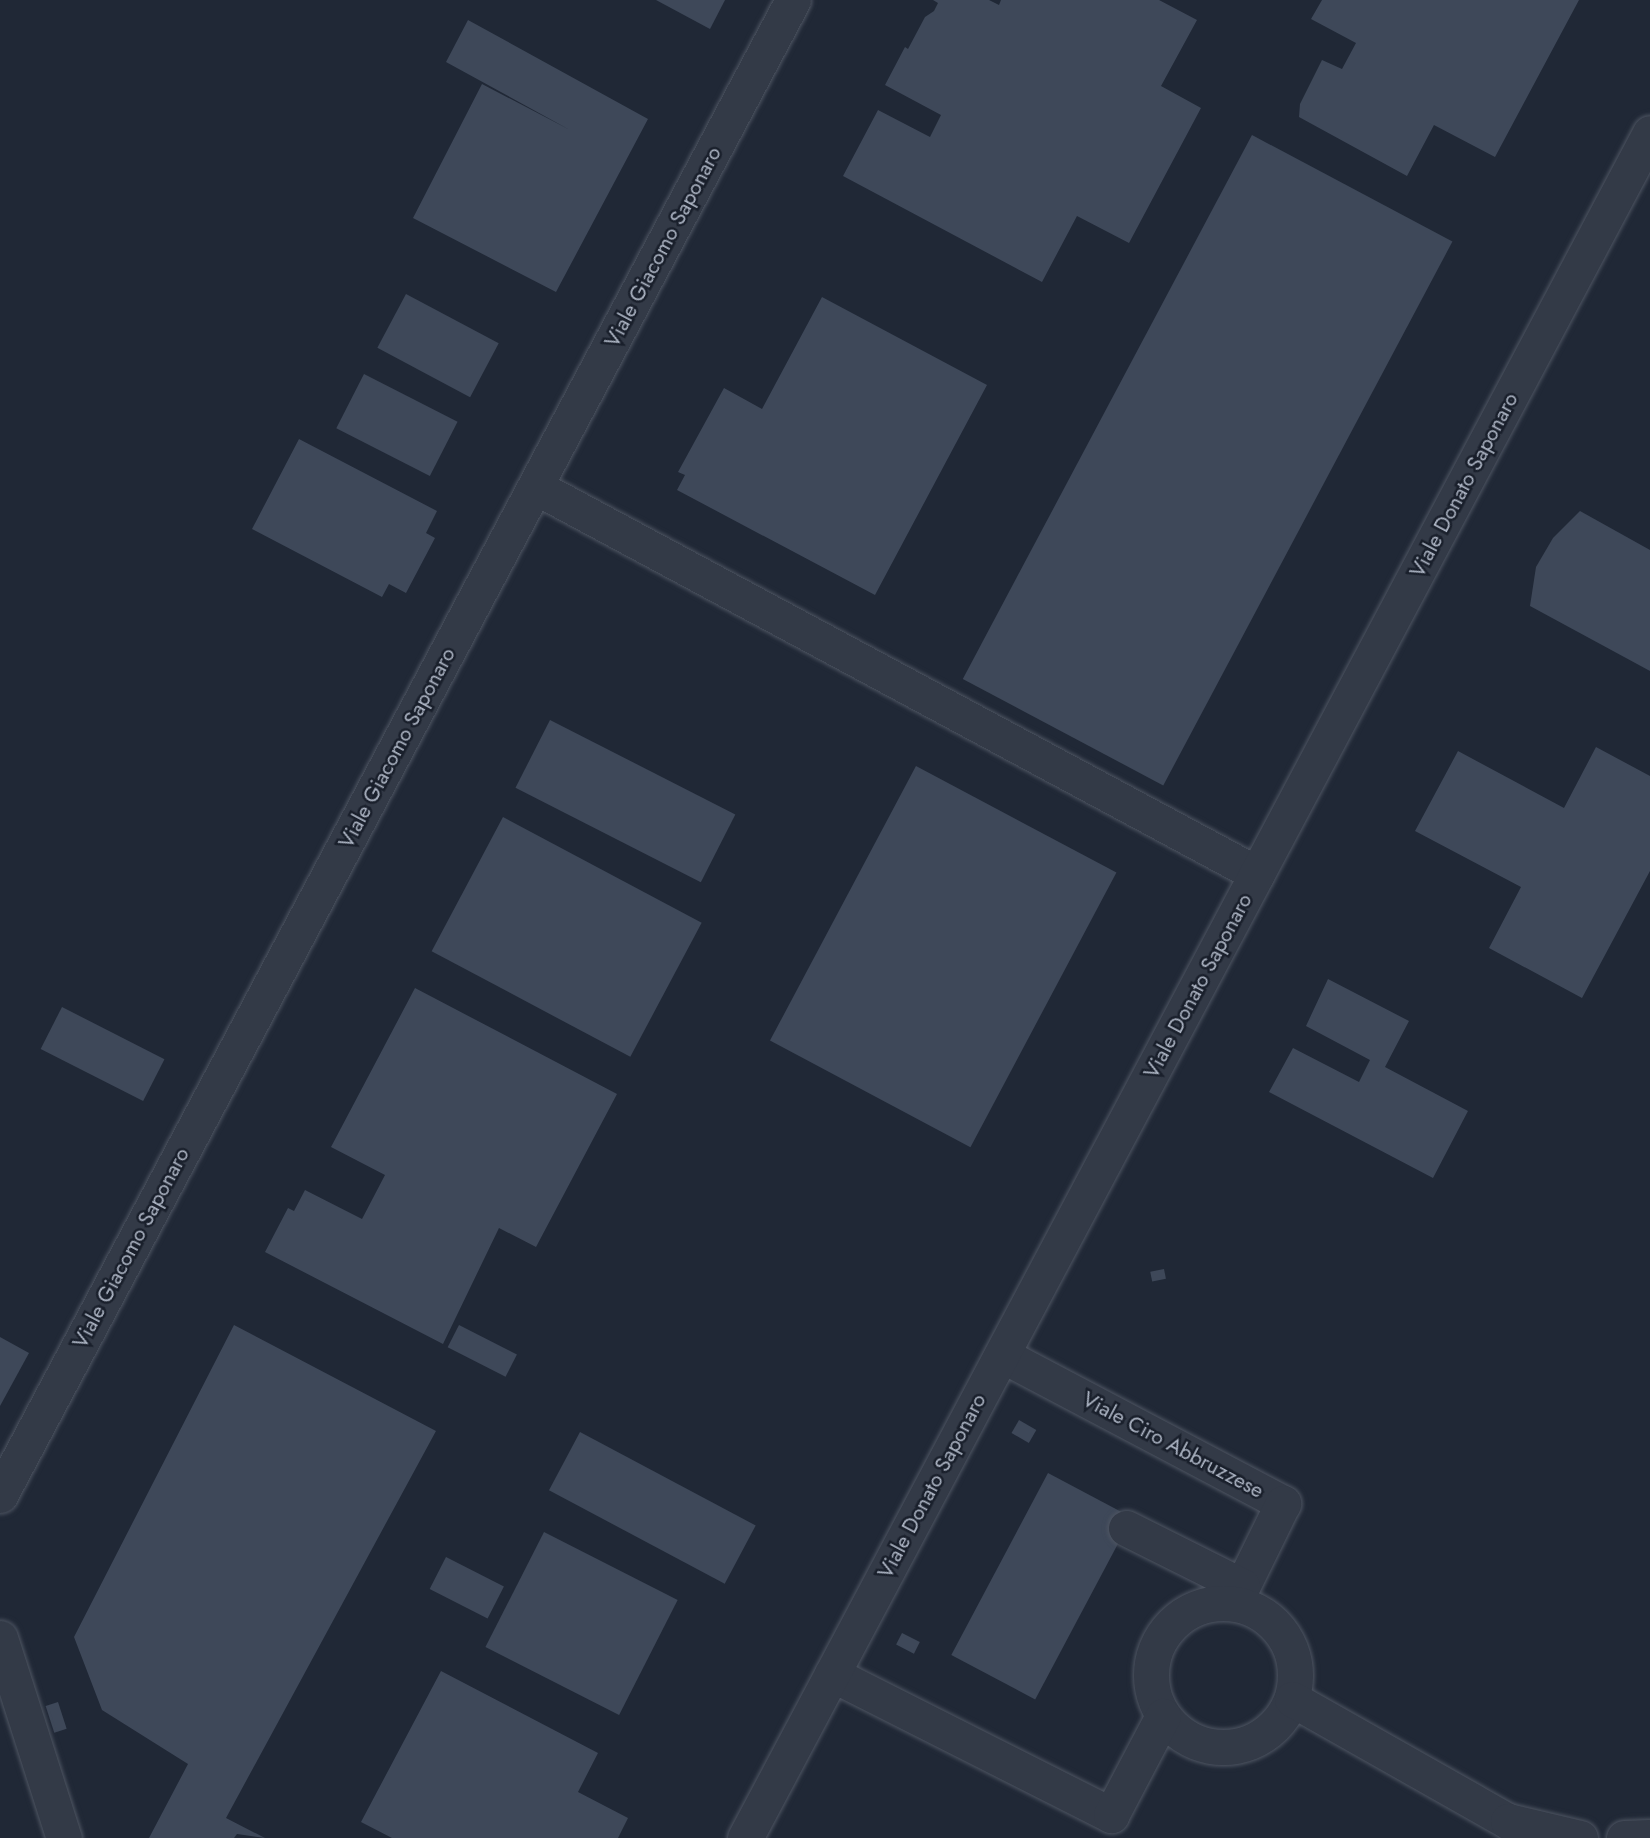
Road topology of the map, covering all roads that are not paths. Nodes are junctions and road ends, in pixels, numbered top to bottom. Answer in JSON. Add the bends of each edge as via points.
{"nodes":[{"id":1,"x":793,"y":0,"type":"edge"},
{"id":2,"x":1650,"y":133,"type":"edge"},
{"id":3,"x":536,"y":486,"type":"junction"},
{"id":4,"x":1257,"y":874,"type":"junction"},
{"id":5,"x":1002,"y":1355,"type":"junction"},
{"id":6,"x":0,"y":1495,"type":"edge"},
{"id":7,"x":1126,"y":1528,"type":"dead end"},
{"id":8,"x":1238,"y":1594,"type":"junction"},
{"id":9,"x":0,"y":1638,"type":"edge"},
{"id":10,"x":832,"y":1674,"type":"junction"},
{"id":11,"x":1292,"y":1699,"type":"junction"},
{"id":12,"x":1163,"y":1716,"type":"junction"},
{"id":13,"x":1519,"y":1829,"type":"edge"},
{"id":14,"x":64,"y":1838,"type":"edge"},
{"id":15,"x":745,"y":1838,"type":"edge"},
{"id":16,"x":1580,"y":1838,"type":"edge"}],
"edges":[{"from":1,"to":3,"type":"street","name":"Viale Giacomo Saponaro"},
{"from":2,"to":4,"type":"street","name":"Viale Donato Saponaro"},
{"from":3,"to":4,"type":"street"},
{"from":3,"to":6,"type":"street","name":"Viale Giacomo Saponaro"},
{"from":4,"to":5,"type":"street","name":"Viale Donato Saponaro"},
{"from":5,"to":8,"type":"street","name":"Viale Ciro Abbruzzese","via":[[1283,1503]]},
{"from":5,"to":10,"type":"street","name":"Viale Donato Saponaro"},
{"from":7,"to":8,"type":"street"},
{"from":8,"to":11,"type":"street","via":[[1286,1637],[1296,1678]]},
{"from":8,"to":12,"type":"street","via":[[1188,1612],[1169,1627],[1156,1648],[1151,1671],[1153,1695]]},
{"from":9,"to":14,"type":"street"},
{"from":10,"to":12,"type":"street","via":[[1111,1815]]},
{"from":10,"to":15,"type":"street","name":"Viale Donato Saponaro"},
{"from":11,"to":12,"type":"street","via":[[1265,1735],[1244,1745],[1199,1744],[1179,1733]]},
{"from":11,"to":13,"type":"street"},
{"from":13,"to":16,"type":"street"}]}
